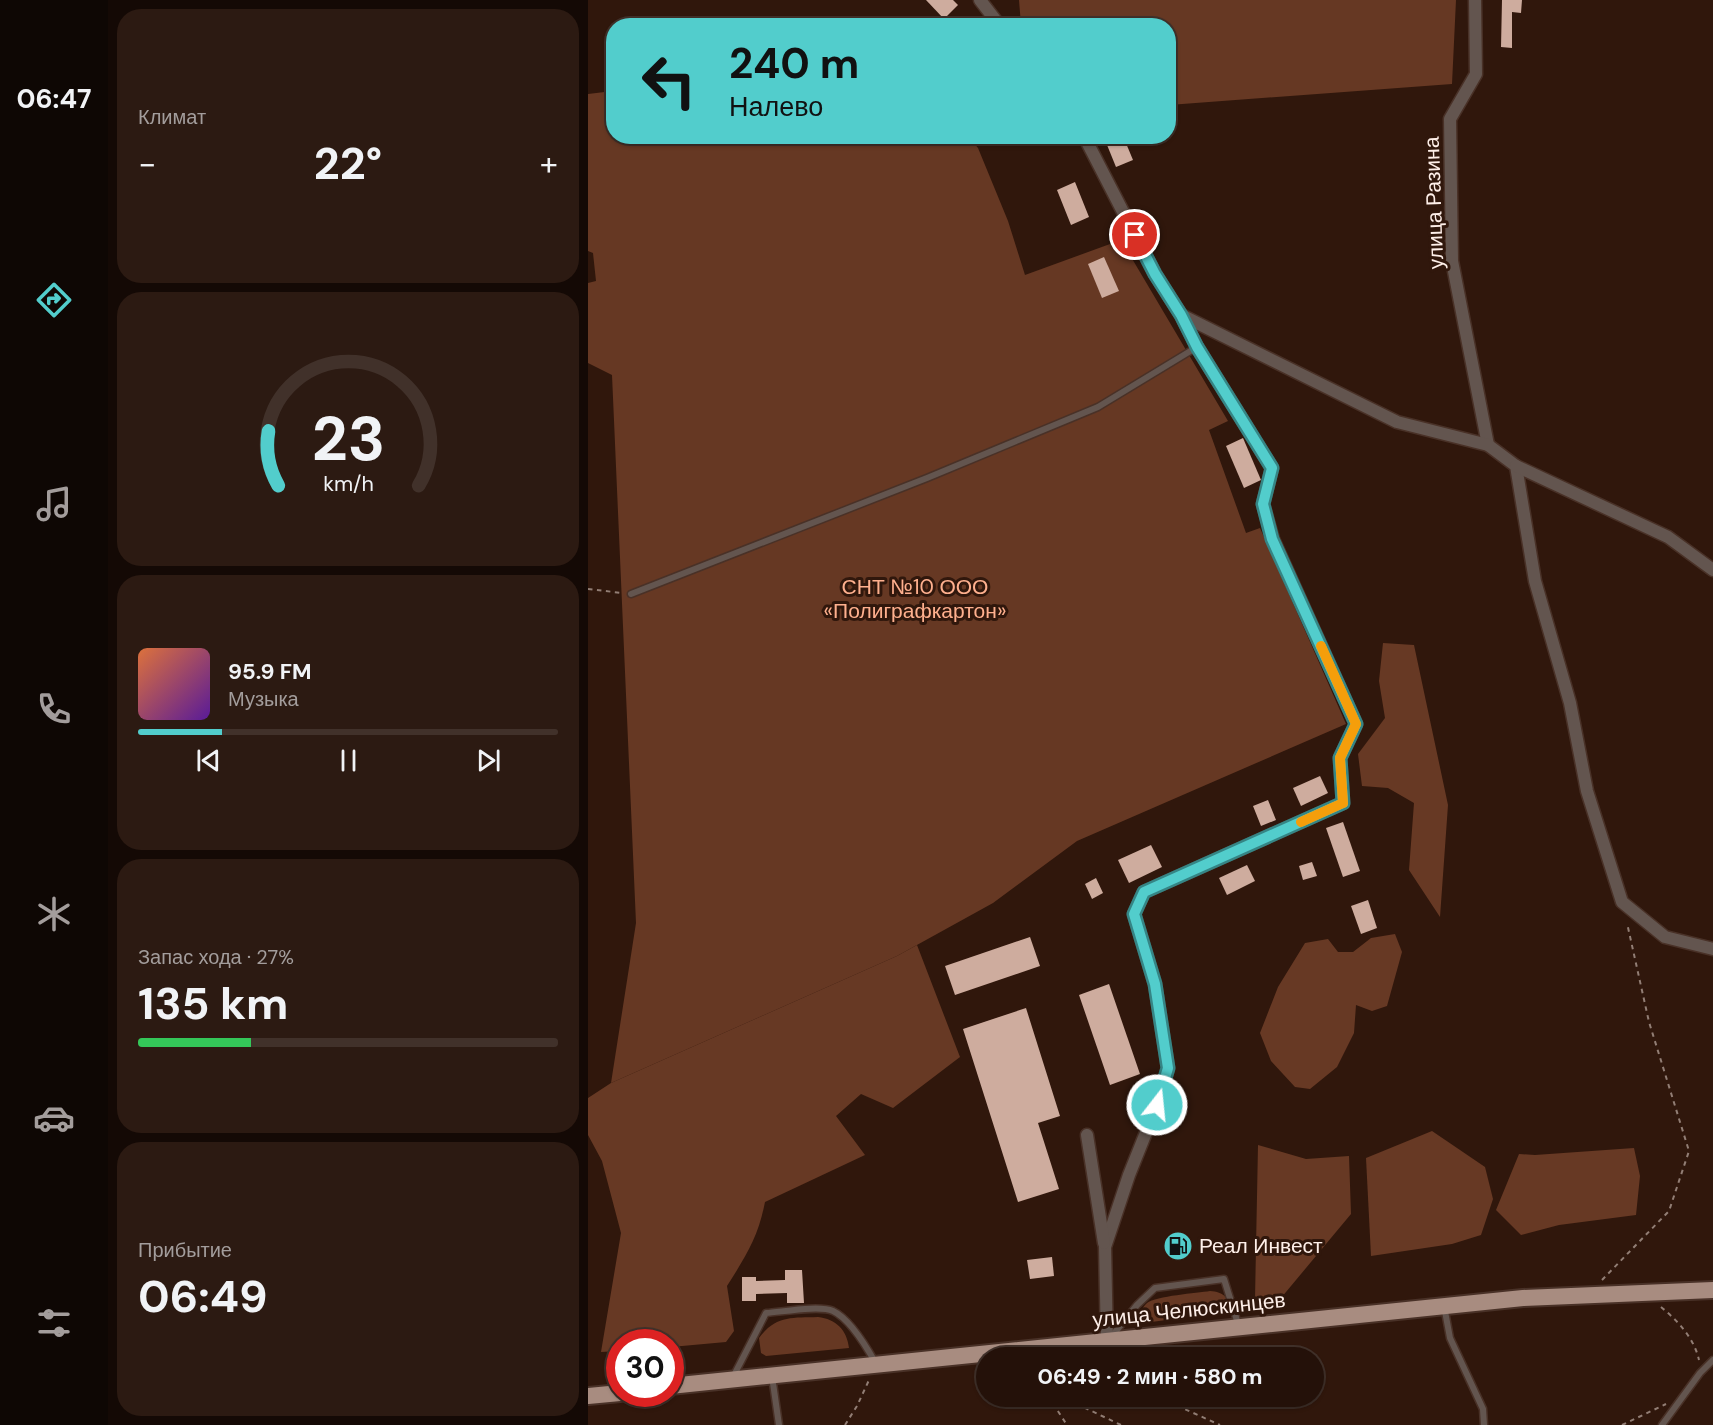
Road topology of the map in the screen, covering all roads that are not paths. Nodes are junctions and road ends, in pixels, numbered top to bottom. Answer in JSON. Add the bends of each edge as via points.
{"nodes":[{"id":1,"x":980,"y":0,"type":"edge"},
{"id":2,"x":1475,"y":0,"type":"edge"},
{"id":3,"x":994,"y":18,"type":"edge"},
{"id":4,"x":1088,"y":144,"type":"edge"},
{"id":5,"x":1181,"y":315,"type":"junction"},
{"id":6,"x":1197,"y":347,"type":"junction"},
{"id":7,"x":1488,"y":445,"type":"junction"},
{"id":8,"x":1516,"y":466,"type":"junction"},
{"id":9,"x":1713,"y":570,"type":"edge"},
{"id":10,"x":631,"y":594,"type":"road end"},
{"id":11,"x":1713,"y":949,"type":"edge"},
{"id":12,"x":1087,"y":1135,"type":"dead end"},
{"id":13,"x":1105,"y":1247,"type":"junction"},
{"id":14,"x":1713,"y":1290,"type":"edge"},
{"id":15,"x":1444,"y":1306,"type":"junction"},
{"id":16,"x":1239,"y":1327,"type":"junction"},
{"id":17,"x":1107,"y":1342,"type":"junction"},
{"id":18,"x":1713,"y":1360,"type":"edge"},
{"id":19,"x":876,"y":1365,"type":"junction"},
{"id":20,"x":771,"y":1375,"type":"junction"},
{"id":21,"x":732,"y":1379,"type":"junction"},
{"id":22,"x":684,"y":1384,"type":"edge"},
{"id":23,"x":606,"y":1394,"type":"edge"},
{"id":24,"x":588,"y":1396,"type":"edge"},
{"id":25,"x":779,"y":1425,"type":"edge"},
{"id":26,"x":1484,"y":1425,"type":"edge"},
{"id":27,"x":1662,"y":1425,"type":"edge"}],
"edges":[{"from":1,"to":3,"type":"street"},
{"from":2,"to":7,"type":"street","name":"улица Разина","via":[[1476,75],[1450,119],[1452,261]]},
{"from":4,"to":5,"type":"street","via":[[1155,274]]},
{"from":5,"to":6,"type":"street"},
{"from":5,"to":7,"type":"street","via":[[1397,422]]},
{"from":6,"to":10,"type":"lane","via":[[1098,407]]},
{"from":6,"to":13,"type":"street","via":[[1272,468],[1263,504],[1272,539],[1356,724],[1340,758],[1343,803],[1144,892],[1134,914],[1155,984],[1168,1068]]},
{"from":7,"to":8,"type":"street"},
{"from":8,"to":9,"type":"street","via":[[1668,537]]},
{"from":8,"to":11,"type":"street","via":[[1536,581],[1570,703],[1587,791],[1622,902],[1665,937]]},
{"from":12,"to":13,"type":"street"},
{"from":13,"to":17,"type":"street"},
{"from":14,"to":15,"type":"main road","name":"улица Челюскинцев","via":[[1523,1298]]},
{"from":15,"to":16,"type":"main road","name":"улица Челюскинцев"},
{"from":15,"to":26,"type":"lane","via":[[1450,1338],[1483,1409]]},
{"from":16,"to":17,"type":"main road","name":"улица Челюскинцев"},
{"from":16,"to":17,"type":"lane","via":[[1224,1279],[1155,1288]]},
{"from":17,"to":19,"type":"main road","name":"улица Челюскинцев"},
{"from":18,"to":27,"type":"lane"},
{"from":19,"to":20,"type":"main road","name":"улица Челюскинцев"},
{"from":19,"to":21,"type":"lane","via":[[864,1342],[832,1311],[766,1313]]},
{"from":20,"to":21,"type":"main road","name":"улица Челюскинцев"},
{"from":20,"to":25,"type":"lane"},
{"from":21,"to":22,"type":"main road","name":"улица Челюскинцев"},
{"from":23,"to":24,"type":"main road"}]}
